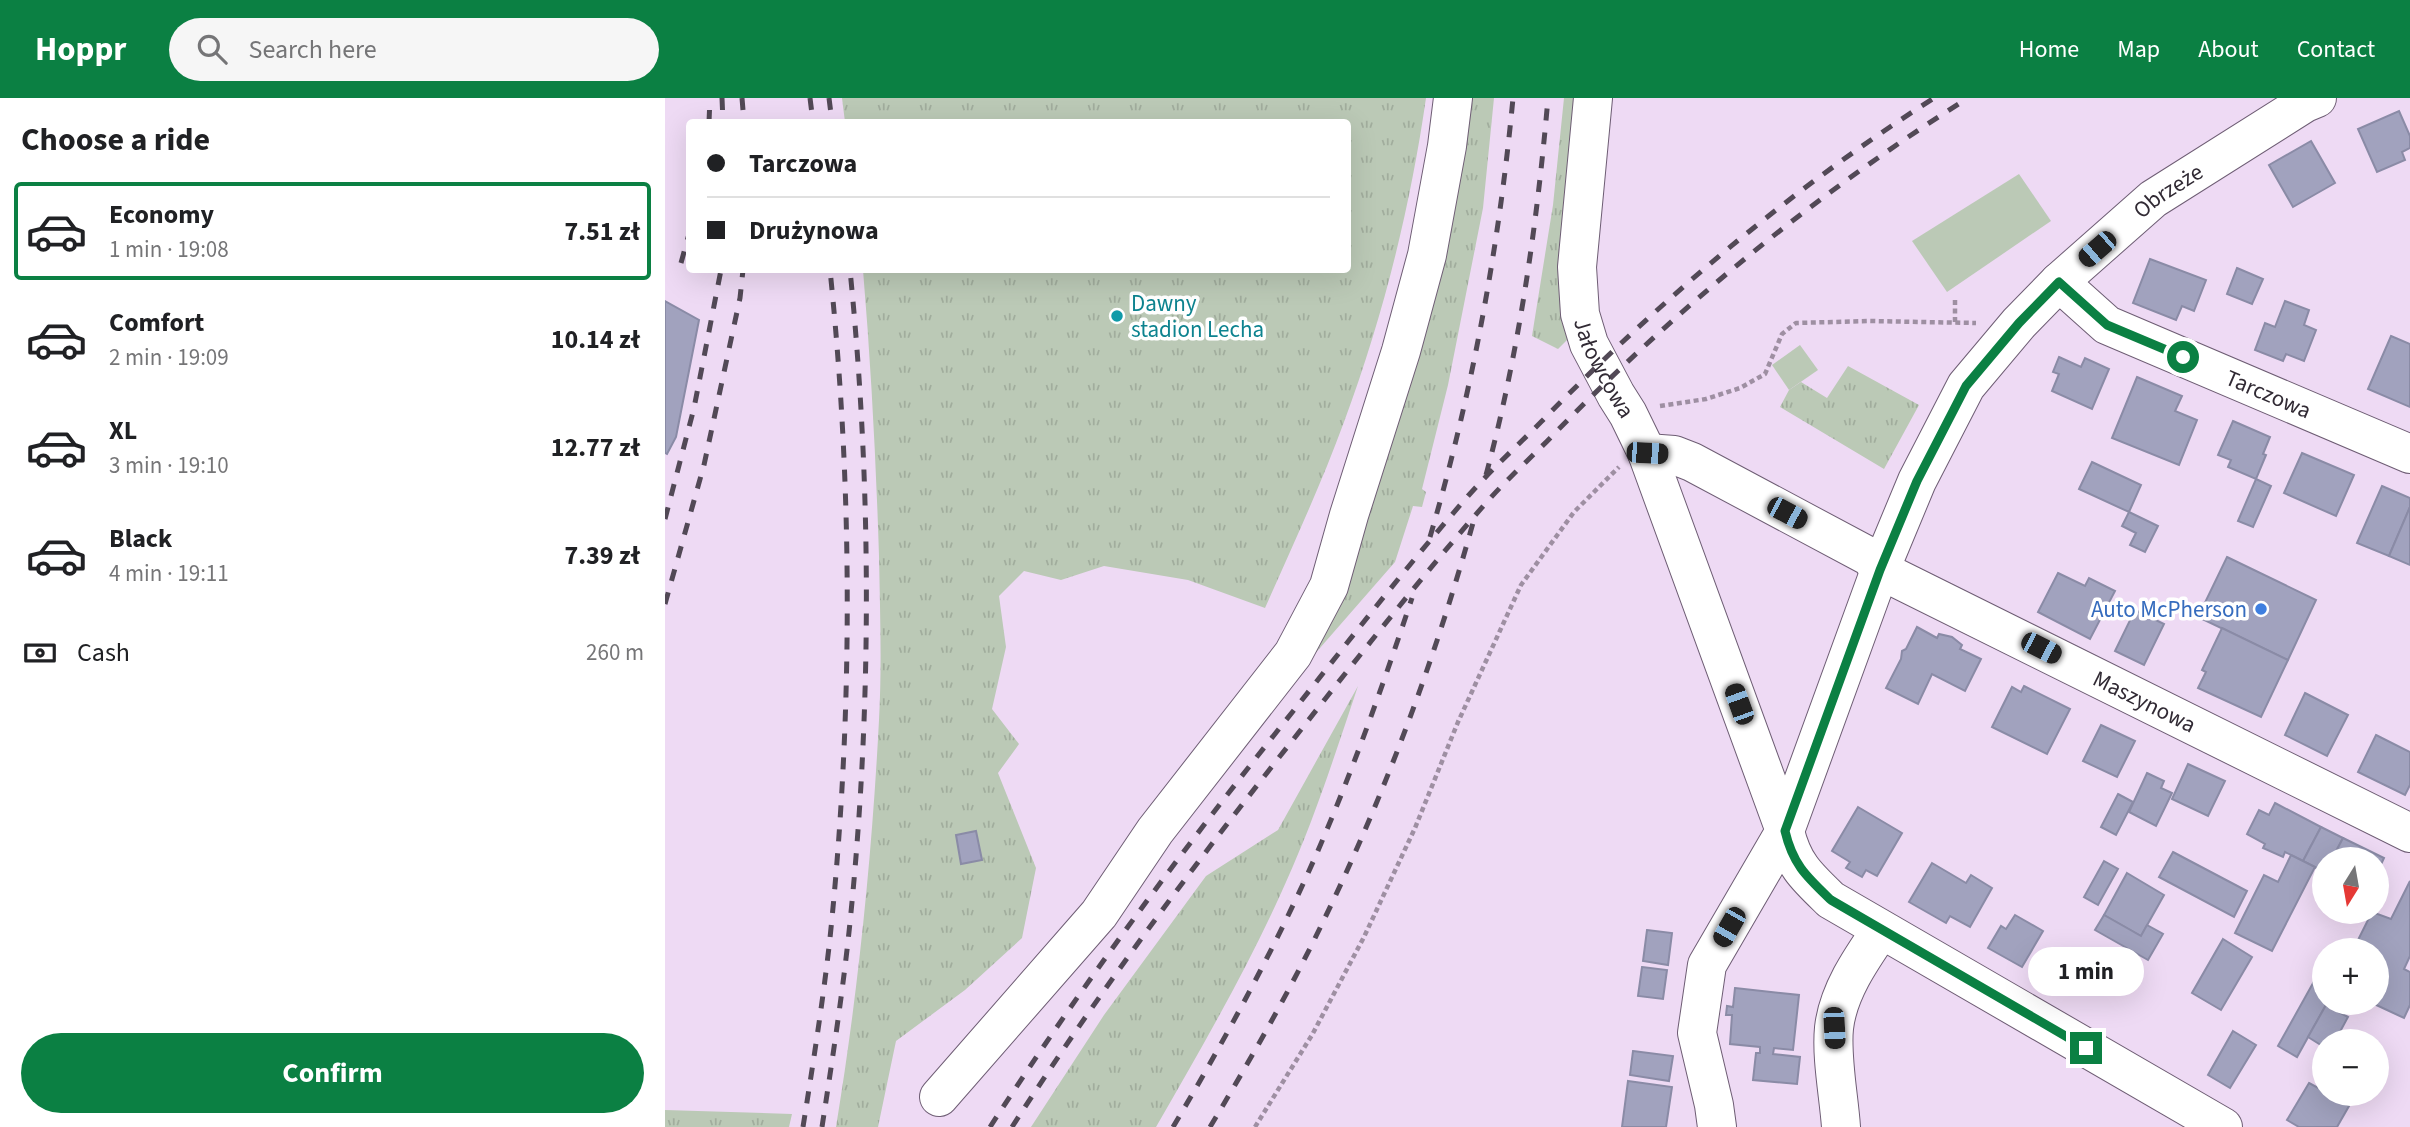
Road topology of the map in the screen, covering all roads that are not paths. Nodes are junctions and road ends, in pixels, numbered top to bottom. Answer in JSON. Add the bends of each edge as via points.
{"nodes":[{"id":1,"x":1453,"y":98,"type":"edge"},
{"id":2,"x":1593,"y":98,"type":"edge"},
{"id":3,"x":2317,"y":98,"type":"edge"},
{"id":4,"x":2059,"y":282,"type":"junction"},
{"id":5,"x":1647,"y":453,"type":"junction"},
{"id":6,"x":2410,"y":454,"type":"edge"},
{"id":7,"x":1880,"y":570,"type":"junction"},
{"id":8,"x":1785,"y":831,"type":"junction"},
{"id":9,"x":2410,"y":833,"type":"edge"},
{"id":10,"x":1881,"y":930,"type":"junction"},
{"id":11,"x":939,"y":1097,"type":"dead end"},
{"id":12,"x":1717,"y":1127,"type":"edge"},
{"id":13,"x":1841,"y":1127,"type":"edge"},
{"id":14,"x":2223,"y":1127,"type":"edge"}],
"edges":[{"from":1,"to":11,"type":"street","via":[[1427,255],[1329,586],[1293,654],[1155,831],[1099,914]]},
{"from":2,"to":5,"type":"street","name":"Jałowcowa","via":[[1577,267],[1580,314],[1589,344]]},
{"from":3,"to":4,"type":"street","name":"Obrzeże","via":[[2153,199]]},
{"from":4,"to":6,"type":"street","name":"Tarczowa","via":[[2107,325]]},
{"from":4,"to":7,"type":"street","name":"Obrzeże","via":[[1966,386],[1917,481]]},
{"from":5,"to":7,"type":"street","via":[[1692,462],[1870,557]]},
{"from":5,"to":8,"type":"street","name":"Jałowcowa"},
{"from":7,"to":8,"type":"street","name":"Obrzeże"},
{"from":7,"to":9,"type":"street","name":"Maszynowa"},
{"from":8,"to":10,"type":"street","name":"Jałowcowa","via":[[1801,871],[1831,900]]},
{"from":8,"to":12,"type":"street","name":"Obrzeże","via":[[1707,965],[1697,1033]]},
{"from":10,"to":13,"type":"street","via":[[1843,995],[1834,1028]]},
{"from":10,"to":14,"type":"street","name":"Jałowcowa"}]}
